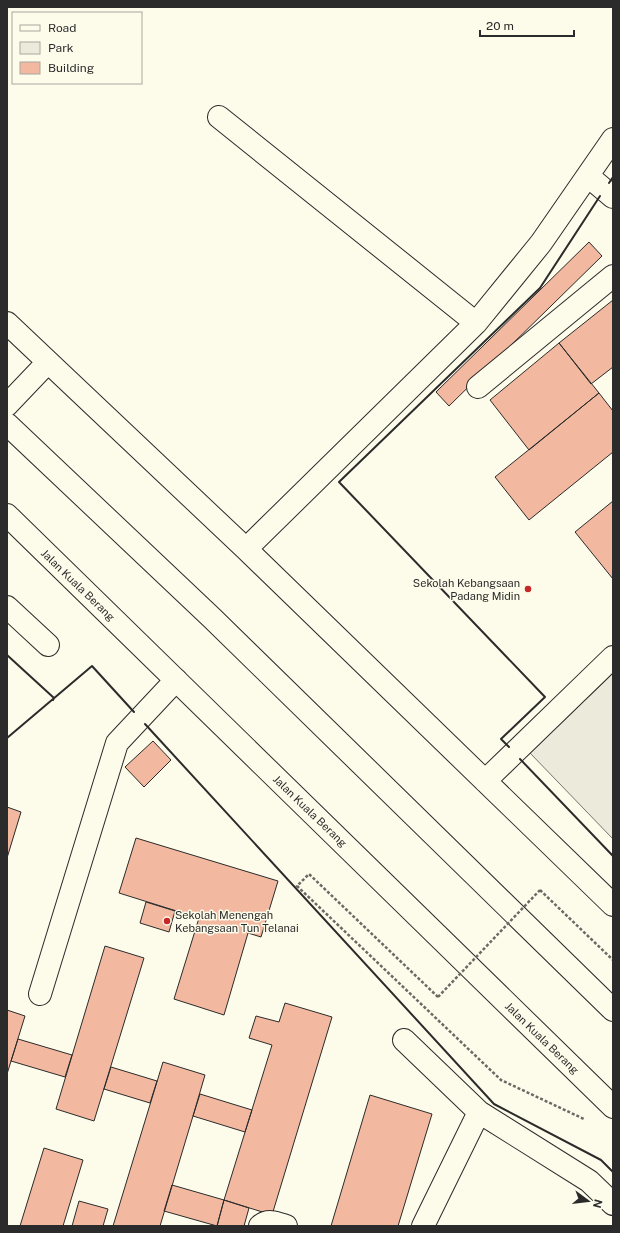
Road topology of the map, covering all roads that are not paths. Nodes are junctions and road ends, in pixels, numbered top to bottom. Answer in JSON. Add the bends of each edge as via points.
{"nodes":[{"id":1,"x":219,"y":116,"type":"dead end"},
{"id":2,"x":611,"y":146,"type":"edge"},
{"id":3,"x":588,"y":176,"type":"junction"},
{"id":4,"x":613,"y":197,"type":"edge"},
{"id":5,"x":613,"y":276,"type":"edge"},
{"id":6,"x":7,"y":323,"type":"edge"},
{"id":7,"x":476,"y":323,"type":"junction"},
{"id":8,"x":48,"y":362,"type":"junction"},
{"id":9,"x":478,"y":387,"type":"dead end"},
{"id":10,"x":7,"y":405,"type":"edge"},
{"id":11,"x":7,"y":424,"type":"edge"},
{"id":12,"x":7,"y":515,"type":"edge"},
{"id":13,"x":246,"y":549,"type":"junction"},
{"id":14,"x":7,"y":607,"type":"edge"},
{"id":15,"x":48,"y":645,"type":"dead end"},
{"id":16,"x":613,"y":657,"type":"edge"},
{"id":17,"x":176,"y":680,"type":"junction"},
{"id":18,"x":485,"y":781,"type":"junction"},
{"id":19,"x":613,"y":905,"type":"edge"},
{"id":20,"x":40,"y":994,"type":"dead end"},
{"id":21,"x":613,"y":1010,"type":"edge"},
{"id":22,"x":404,"y":1040,"type":"dead end"},
{"id":23,"x":613,"y":1107,"type":"edge"},
{"id":24,"x":479,"y":1112,"type":"junction"},
{"id":25,"x":613,"y":1204,"type":"edge"},
{"id":26,"x":260,"y":1226,"type":"edge"},
{"id":27,"x":286,"y":1226,"type":"edge"},
{"id":28,"x":423,"y":1226,"type":"edge"}],
"edges":[{"from":1,"to":7,"type":"main road"},
{"from":2,"to":3,"type":"main road"},
{"from":3,"to":4,"type":"main road"},
{"from":3,"to":7,"type":"main road","via":[[541,243]]},
{"from":5,"to":9,"type":"main road"},
{"from":6,"to":8,"type":"main road"},
{"from":7,"to":13,"type":"main road"},
{"from":8,"to":10,"type":"main road"},
{"from":8,"to":13,"type":"main road"},
{"from":11,"to":21,"type":"main road","via":[[212,618]]},
{"from":12,"to":17,"type":"main road","name":"Jalan Kuala Berang"},
{"from":13,"to":18,"type":"main road"},
{"from":14,"to":15,"type":"main road"},
{"from":16,"to":18,"type":"main road"},
{"from":17,"to":20,"type":"main road","via":[[117,742]]},
{"from":17,"to":23,"type":"main road","name":"Jalan Kuala Berang"},
{"from":18,"to":19,"type":"main road"},
{"from":22,"to":24,"type":"main road"},
{"from":24,"to":25,"type":"main road","via":[[589,1181]]},
{"from":24,"to":28,"type":"main road"},
{"from":26,"to":27,"type":"main road","via":[[269,1221]]}]}
